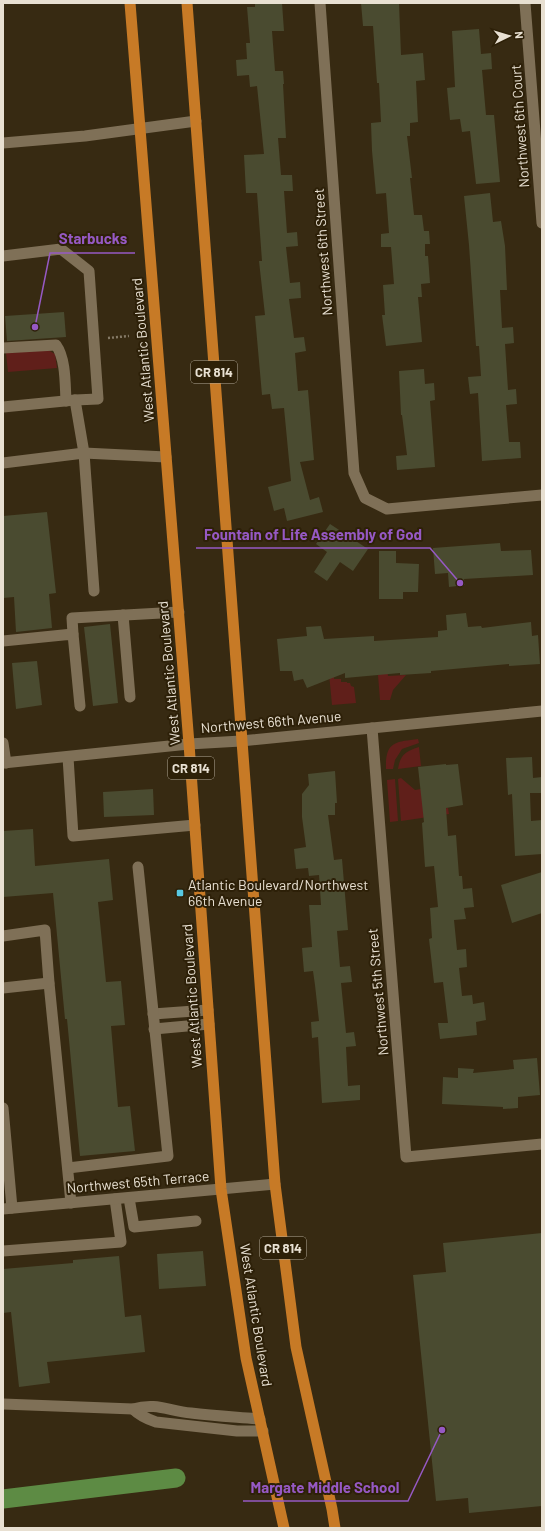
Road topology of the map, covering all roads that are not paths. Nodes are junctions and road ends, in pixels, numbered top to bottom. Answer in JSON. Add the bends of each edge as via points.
{"nodes":[{"id":1,"x":130,"y":3,"type":"edge"},
{"id":2,"x":187,"y":3,"type":"edge"},
{"id":3,"x":320,"y":3,"type":"edge"},
{"id":4,"x":525,"y":3,"type":"edge"},
{"id":5,"x":196,"y":122,"type":"junction"},
{"id":6,"x":140,"y":128,"type":"junction"},
{"id":7,"x":3,"y":143,"type":"edge"},
{"id":8,"x":542,"y":223,"type":"edge"},
{"id":9,"x":3,"y":256,"type":"edge"},
{"id":10,"x":3,"y":348,"type":"edge"},
{"id":11,"x":70,"y":400,"type":"junction"},
{"id":12,"x":3,"y":407,"type":"edge"},
{"id":13,"x":84,"y":453,"type":"junction"},
{"id":14,"x":166,"y":457,"type":"junction"},
{"id":15,"x":3,"y":463,"type":"edge"},
{"id":16,"x":542,"y":495,"type":"edge"},
{"id":17,"x":94,"y":591,"type":"dead end"},
{"id":18,"x":179,"y":612,"type":"junction"},
{"id":19,"x":123,"y":615,"type":"junction"},
{"id":20,"x":73,"y":634,"type":"junction"},
{"id":21,"x":3,"y":641,"type":"edge"},
{"id":22,"x":130,"y":697,"type":"dead end"},
{"id":23,"x":80,"y":706,"type":"dead end"},
{"id":24,"x":542,"y":711,"type":"edge"},
{"id":25,"x":372,"y":728,"type":"junction"},
{"id":26,"x":242,"y":741,"type":"junction"},
{"id":27,"x":3,"y":743,"type":"edge"},
{"id":28,"x":189,"y":744,"type":"junction"},
{"id":29,"x":68,"y":757,"type":"junction"},
{"id":30,"x":4,"y":763,"type":"edge"},
{"id":31,"x":195,"y":825,"type":"junction"},
{"id":32,"x":138,"y":867,"type":"dead end"},
{"id":33,"x":3,"y":936,"type":"edge"},
{"id":34,"x":49,"y":983,"type":"junction"},
{"id":35,"x":3,"y":988,"type":"edge"},
{"id":36,"x":208,"y":1010,"type":"junction"},
{"id":37,"x":153,"y":1014,"type":"junction"},
{"id":38,"x":209,"y":1024,"type":"junction"},
{"id":39,"x":154,"y":1029,"type":"junction"},
{"id":40,"x":3,"y":1108,"type":"edge"},
{"id":41,"x":542,"y":1144,"type":"edge"},
{"id":42,"x":68,"y":1168,"type":"junction"},
{"id":43,"x":275,"y":1184,"type":"junction"},
{"id":44,"x":221,"y":1189,"type":"junction"},
{"id":45,"x":129,"y":1198,"type":"junction"},
{"id":46,"x":115,"y":1199,"type":"junction"},
{"id":47,"x":71,"y":1203,"type":"junction"},
{"id":48,"x":8,"y":1209,"type":"edge"},
{"id":49,"x":196,"y":1221,"type":"dead end"},
{"id":50,"x":3,"y":1251,"type":"edge"},
{"id":51,"x":3,"y":1404,"type":"edge"},
{"id":52,"x":133,"y":1409,"type":"junction"},
{"id":53,"x":260,"y":1419,"type":"junction"},
{"id":54,"x":263,"y":1431,"type":"junction"},
{"id":55,"x":284,"y":1528,"type":"edge"},
{"id":56,"x":335,"y":1528,"type":"edge"}],
"edges":[{"from":1,"to":6,"type":"main road","name":"West Atlantic Boulevard","number":"CR 814"},
{"from":2,"to":5,"type":"main road","number":"CR 814"},
{"from":3,"to":16,"type":"street","name":"Northwest 6th Street","via":[[354,473],[365,498],[387,508]]},
{"from":4,"to":8,"type":"street","name":"Northwest 6th Court"},
{"from":5,"to":6,"type":"street"},
{"from":5,"to":26,"type":"main road","number":"CR 814"},
{"from":6,"to":7,"type":"street"},
{"from":6,"to":14,"type":"main road","name":"West Atlantic Boulevard","number":"CR 814"},
{"from":9,"to":11,"type":"street","via":[[61,249],[89,271],[98,399]]},
{"from":10,"to":11,"type":"street","via":[[56,345],[62,360]]},
{"from":11,"to":12,"type":"street"},
{"from":11,"to":13,"type":"street"},
{"from":13,"to":14,"type":"street"},
{"from":13,"to":15,"type":"street"},
{"from":13,"to":17,"type":"street"},
{"from":14,"to":18,"type":"main road","name":"West Atlantic Boulevard","number":"CR 814"},
{"from":18,"to":19,"type":"street"},
{"from":18,"to":28,"type":"main road","name":"West Atlantic Boulevard","number":"CR 814"},
{"from":19,"to":20,"type":"street","via":[[72,618]]},
{"from":19,"to":22,"type":"street"},
{"from":20,"to":21,"type":"street"},
{"from":20,"to":23,"type":"street"},
{"from":24,"to":25,"type":"street","name":"Northwest 66th Avenue"},
{"from":25,"to":26,"type":"street","name":"Northwest 66th Avenue"},
{"from":25,"to":41,"type":"street","name":"Northwest 5th Street","via":[[406,1157]]},
{"from":26,"to":28,"type":"street","name":"Northwest 66th Avenue"},
{"from":26,"to":43,"type":"main road","number":"CR 814"},
{"from":27,"to":30,"type":"street"},
{"from":28,"to":29,"type":"street","name":"Northwest 66th Avenue"},
{"from":28,"to":31,"type":"main road","name":"West Atlantic Boulevard","number":"CR 814"},
{"from":29,"to":30,"type":"street","name":"Northwest 66th Avenue"},
{"from":29,"to":31,"type":"street","via":[[73,836]]},
{"from":31,"to":36,"type":"main road","name":"West Atlantic Boulevard","number":"CR 814"},
{"from":32,"to":37,"type":"street"},
{"from":33,"to":34,"type":"street","via":[[45,930]]},
{"from":34,"to":35,"type":"street"},
{"from":34,"to":42,"type":"street"},
{"from":36,"to":37,"type":"street"},
{"from":36,"to":38,"type":"main road","name":"West Atlantic Boulevard","number":"CR 814"},
{"from":37,"to":39,"type":"street"},
{"from":38,"to":39,"type":"street"},
{"from":38,"to":44,"type":"main road","name":"West Atlantic Boulevard","number":"CR 814"},
{"from":39,"to":42,"type":"street","via":[[168,1156]]},
{"from":40,"to":48,"type":"street"},
{"from":42,"to":47,"type":"street"},
{"from":43,"to":44,"type":"street","name":"Northwest 65th Terrace"},
{"from":43,"to":56,"type":"main road","number":"CR 814","via":[[296,1346]]},
{"from":44,"to":45,"type":"street","name":"Northwest 65th Terrace"},
{"from":44,"to":53,"type":"main road","name":"West Atlantic Boulevard","number":"CR 814","via":[[246,1358]]},
{"from":45,"to":46,"type":"street","name":"Northwest 65th Terrace"},
{"from":45,"to":49,"type":"street","via":[[134,1227]]},
{"from":46,"to":47,"type":"street","name":"Northwest 65th Terrace"},
{"from":46,"to":50,"type":"street","via":[[121,1242]]},
{"from":47,"to":48,"type":"street","name":"Northwest 65th Terrace"},
{"from":51,"to":52,"type":"street"},
{"from":52,"to":53,"type":"street","via":[[154,1405],[190,1413]]},
{"from":52,"to":54,"type":"street","via":[[146,1419],[156,1422],[237,1431]]},
{"from":53,"to":54,"type":"main road","name":"West Atlantic Boulevard","number":"CR 814"},
{"from":54,"to":55,"type":"main road","name":"West Atlantic Boulevard","number":"CR 814"}]}
